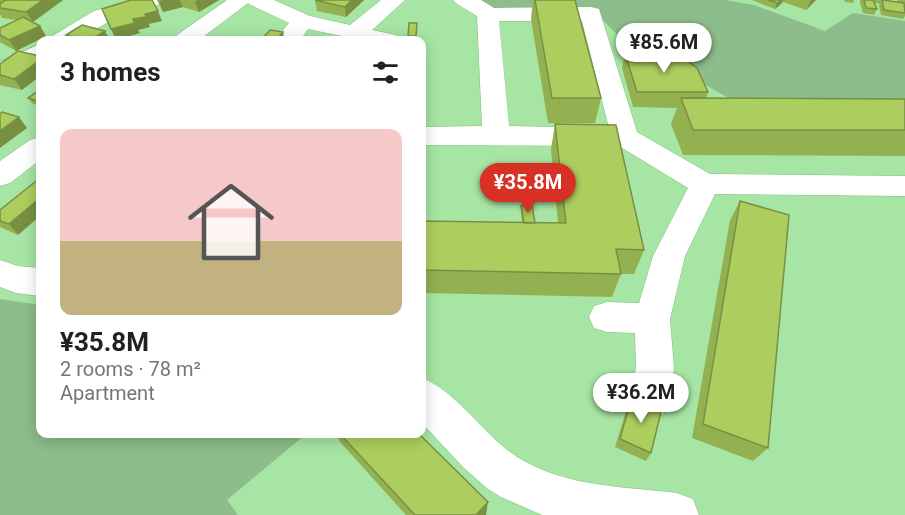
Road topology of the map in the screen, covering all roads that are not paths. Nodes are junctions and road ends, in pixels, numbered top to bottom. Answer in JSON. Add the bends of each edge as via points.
{"nodes":[{"id":1,"x":151,"y":0,"type":"edge"},
{"id":2,"x":241,"y":0,"type":"edge"},
{"id":3,"x":256,"y":0,"type":"edge"},
{"id":4,"x":394,"y":0,"type":"edge"},
{"id":5,"x":464,"y":0,"type":"edge"},
{"id":6,"x":488,"y":15,"type":"junction"},
{"id":7,"x":303,"y":21,"type":"junction"},
{"id":8,"x":355,"y":32,"type":"junction"},
{"id":9,"x":69,"y":36,"type":"edge"},
{"id":10,"x":191,"y":36,"type":"edge"},
{"id":11,"x":290,"y":36,"type":"edge"},
{"id":12,"x":372,"y":36,"type":"edge"},
{"id":13,"x":36,"y":53,"type":"edge"},
{"id":14,"x":0,"y":72,"type":"edge"},
{"id":15,"x":496,"y":135,"type":"junction"},
{"id":16,"x":426,"y":136,"type":"edge"},
{"id":17,"x":625,"y":137,"type":"junction"},
{"id":18,"x":36,"y":149,"type":"edge"},
{"id":19,"x":0,"y":176,"type":"edge"},
{"id":20,"x":705,"y":183,"type":"junction"},
{"id":21,"x":902,"y":189,"type":"edge"},
{"id":22,"x":0,"y":273,"type":"edge"},
{"id":23,"x":36,"y":282,"type":"edge"},
{"id":24,"x":607,"y":317,"type":"dead end"},
{"id":25,"x":652,"y":319,"type":"junction"},
{"id":26,"x":426,"y":400,"type":"edge"},
{"id":27,"x":649,"y":401,"type":"edge"},
{"id":28,"x":677,"y":515,"type":"edge"}],
"edges":[{"from":1,"to":9,"type":"street","via":[[102,16]]},
{"from":2,"to":10,"type":"street"},
{"from":3,"to":7,"type":"street"},
{"from":4,"to":8,"type":"street"},
{"from":5,"to":6,"type":"street"},
{"from":6,"to":15,"type":"street"},
{"from":6,"to":17,"type":"street","via":[[591,14]]},
{"from":7,"to":8,"type":"street"},
{"from":7,"to":11,"type":"street"},
{"from":8,"to":12,"type":"street"},
{"from":13,"to":14,"type":"street"},
{"from":15,"to":16,"type":"street"},
{"from":15,"to":17,"type":"street"},
{"from":17,"to":20,"type":"street"},
{"from":18,"to":19,"type":"street"},
{"from":20,"to":21,"type":"street"},
{"from":20,"to":25,"type":"street","via":[[669,256]]},
{"from":22,"to":23,"type":"street"},
{"from":24,"to":25,"type":"street"},
{"from":25,"to":27,"type":"street","via":[[655,368]]},
{"from":26,"to":28,"type":"street","via":[[492,464],[530,489],[576,502]]}]}
